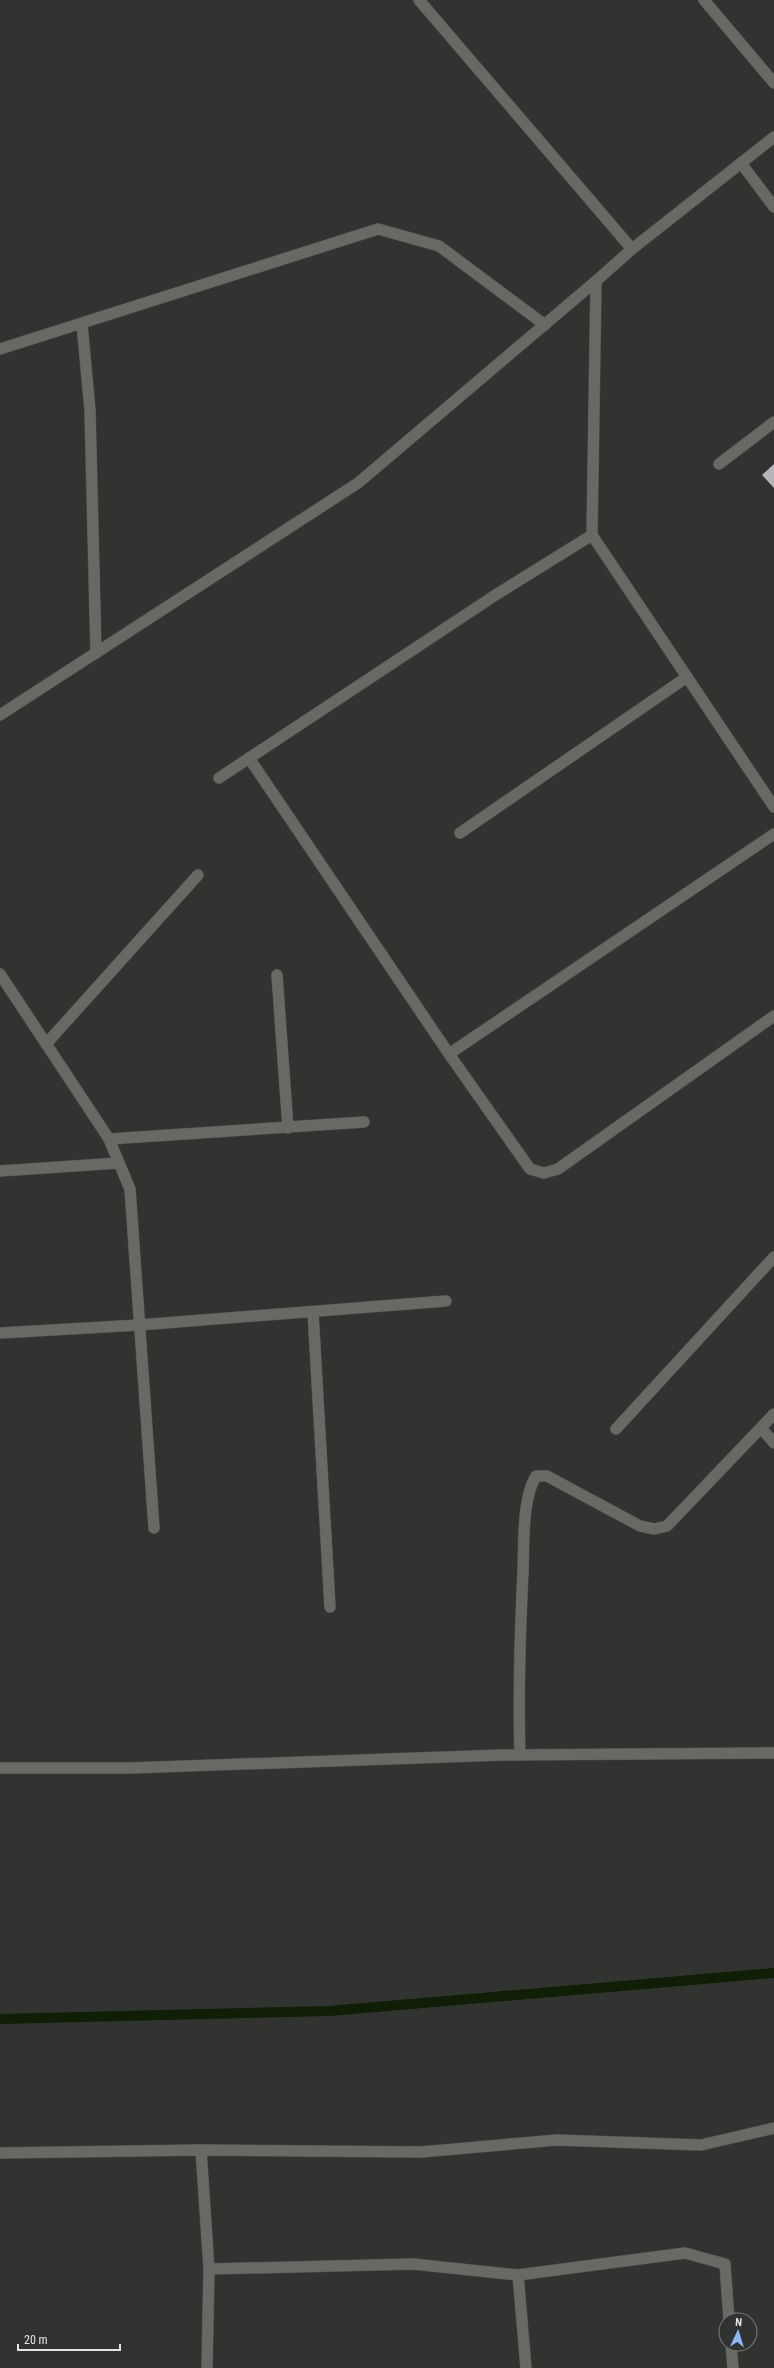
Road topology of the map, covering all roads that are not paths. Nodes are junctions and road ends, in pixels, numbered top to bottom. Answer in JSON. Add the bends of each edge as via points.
{"nodes":[{"id":1,"x":419,"y":0,"type":"edge"},
{"id":2,"x":704,"y":0,"type":"edge"},
{"id":3,"x":774,"y":83,"type":"edge"},
{"id":4,"x":774,"y":137,"type":"edge"},
{"id":5,"x":741,"y":163,"type":"junction"},
{"id":6,"x":774,"y":207,"type":"edge"},
{"id":7,"x":632,"y":249,"type":"junction"},
{"id":8,"x":596,"y":281,"type":"junction"},
{"id":9,"x":82,"y":324,"type":"junction"},
{"id":10,"x":545,"y":325,"type":"junction"},
{"id":11,"x":0,"y":349,"type":"edge"},
{"id":12,"x":774,"y":422,"type":"edge"},
{"id":13,"x":719,"y":464,"type":"dead end"},
{"id":14,"x":592,"y":534,"type":"junction"},
{"id":15,"x":96,"y":653,"type":"junction"},
{"id":16,"x":687,"y":677,"type":"junction"},
{"id":17,"x":0,"y":715,"type":"edge"},
{"id":18,"x":249,"y":758,"type":"junction"},
{"id":19,"x":219,"y":778,"type":"dead end"},
{"id":20,"x":774,"y":807,"type":"edge"},
{"id":21,"x":460,"y":832,"type":"dead end"},
{"id":22,"x":774,"y":834,"type":"edge"},
{"id":23,"x":198,"y":875,"type":"dead end"},
{"id":24,"x":0,"y":974,"type":"edge"},
{"id":25,"x":277,"y":975,"type":"dead end"},
{"id":26,"x":774,"y":1016,"type":"edge"},
{"id":27,"x":46,"y":1044,"type":"junction"},
{"id":28,"x":448,"y":1054,"type":"junction"},
{"id":29,"x":364,"y":1122,"type":"dead end"},
{"id":30,"x":288,"y":1128,"type":"junction"},
{"id":31,"x":109,"y":1140,"type":"junction"},
{"id":32,"x":118,"y":1163,"type":"junction"},
{"id":33,"x":0,"y":1171,"type":"edge"},
{"id":34,"x":774,"y":1257,"type":"edge"},
{"id":35,"x":446,"y":1301,"type":"dead end"},
{"id":36,"x":313,"y":1312,"type":"junction"},
{"id":37,"x":139,"y":1325,"type":"junction"},
{"id":38,"x":0,"y":1333,"type":"edge"},
{"id":39,"x":774,"y":1414,"type":"edge"},
{"id":40,"x":761,"y":1428,"type":"junction"},
{"id":41,"x":616,"y":1429,"type":"dead end"},
{"id":42,"x":774,"y":1444,"type":"edge"},
{"id":43,"x":154,"y":1528,"type":"dead end"},
{"id":44,"x":330,"y":1607,"type":"dead end"},
{"id":45,"x":774,"y":1753,"type":"edge"},
{"id":46,"x":520,"y":1756,"type":"junction"},
{"id":47,"x":0,"y":1768,"type":"edge"},
{"id":48,"x":774,"y":2128,"type":"edge"},
{"id":49,"x":201,"y":2150,"type":"junction"},
{"id":50,"x":0,"y":2153,"type":"edge"},
{"id":51,"x":209,"y":2268,"type":"junction"},
{"id":52,"x":518,"y":2275,"type":"junction"},
{"id":53,"x":728,"y":2312,"type":"edge"},
{"id":54,"x":732,"y":2352,"type":"edge"},
{"id":55,"x":207,"y":2368,"type":"edge"},
{"id":56,"x":526,"y":2368,"type":"edge"},
{"id":57,"x":733,"y":2368,"type":"edge"}],
"edges":[{"from":1,"to":7,"type":"street"},
{"from":2,"to":3,"type":"street"},
{"from":4,"to":5,"type":"street"},
{"from":5,"to":6,"type":"street"},
{"from":5,"to":7,"type":"street"},
{"from":7,"to":8,"type":"street"},
{"from":8,"to":10,"type":"street"},
{"from":8,"to":14,"type":"street"},
{"from":9,"to":10,"type":"street","via":[[378,229],[439,246]]},
{"from":9,"to":11,"type":"street"},
{"from":9,"to":15,"type":"street","via":[[90,410]]},
{"from":10,"to":15,"type":"street","via":[[358,483]]},
{"from":12,"to":13,"type":"street"},
{"from":14,"to":16,"type":"street"},
{"from":14,"to":18,"type":"street"},
{"from":15,"to":17,"type":"street"},
{"from":16,"to":20,"type":"street"},
{"from":16,"to":21,"type":"street"},
{"from":18,"to":19,"type":"street"},
{"from":18,"to":28,"type":"street"},
{"from":22,"to":28,"type":"street"},
{"from":23,"to":27,"type":"street"},
{"from":24,"to":27,"type":"street"},
{"from":25,"to":30,"type":"street"},
{"from":26,"to":28,"type":"street","via":[[558,1169],[544,1173],[530,1169]]},
{"from":27,"to":31,"type":"street"},
{"from":29,"to":30,"type":"street"},
{"from":30,"to":31,"type":"street"},
{"from":31,"to":32,"type":"street"},
{"from":32,"to":33,"type":"street"},
{"from":32,"to":37,"type":"street","via":[[130,1190]]},
{"from":34,"to":41,"type":"street"},
{"from":35,"to":36,"type":"street"},
{"from":36,"to":37,"type":"street"},
{"from":36,"to":44,"type":"street"},
{"from":37,"to":38,"type":"street"},
{"from":37,"to":43,"type":"street"},
{"from":39,"to":40,"type":"street"},
{"from":40,"to":42,"type":"street"},
{"from":40,"to":46,"type":"street","via":[[667,1526],[654,1529],[640,1526],[547,1476],[536,1476],[530,1486],[524,1543],[518,1684]]},
{"from":45,"to":46,"type":"street"},
{"from":46,"to":47,"type":"street","via":[[130,1768]]},
{"from":48,"to":49,"type":"street","via":[[700,2145],[558,2140],[421,2152]]},
{"from":49,"to":50,"type":"street"},
{"from":49,"to":51,"type":"street"},
{"from":51,"to":52,"type":"street","via":[[413,2264]]},
{"from":51,"to":55,"type":"street"},
{"from":52,"to":53,"type":"street","via":[[685,2253],[725,2264]]},
{"from":52,"to":56,"type":"street"},
{"from":54,"to":57,"type":"street"}]}
